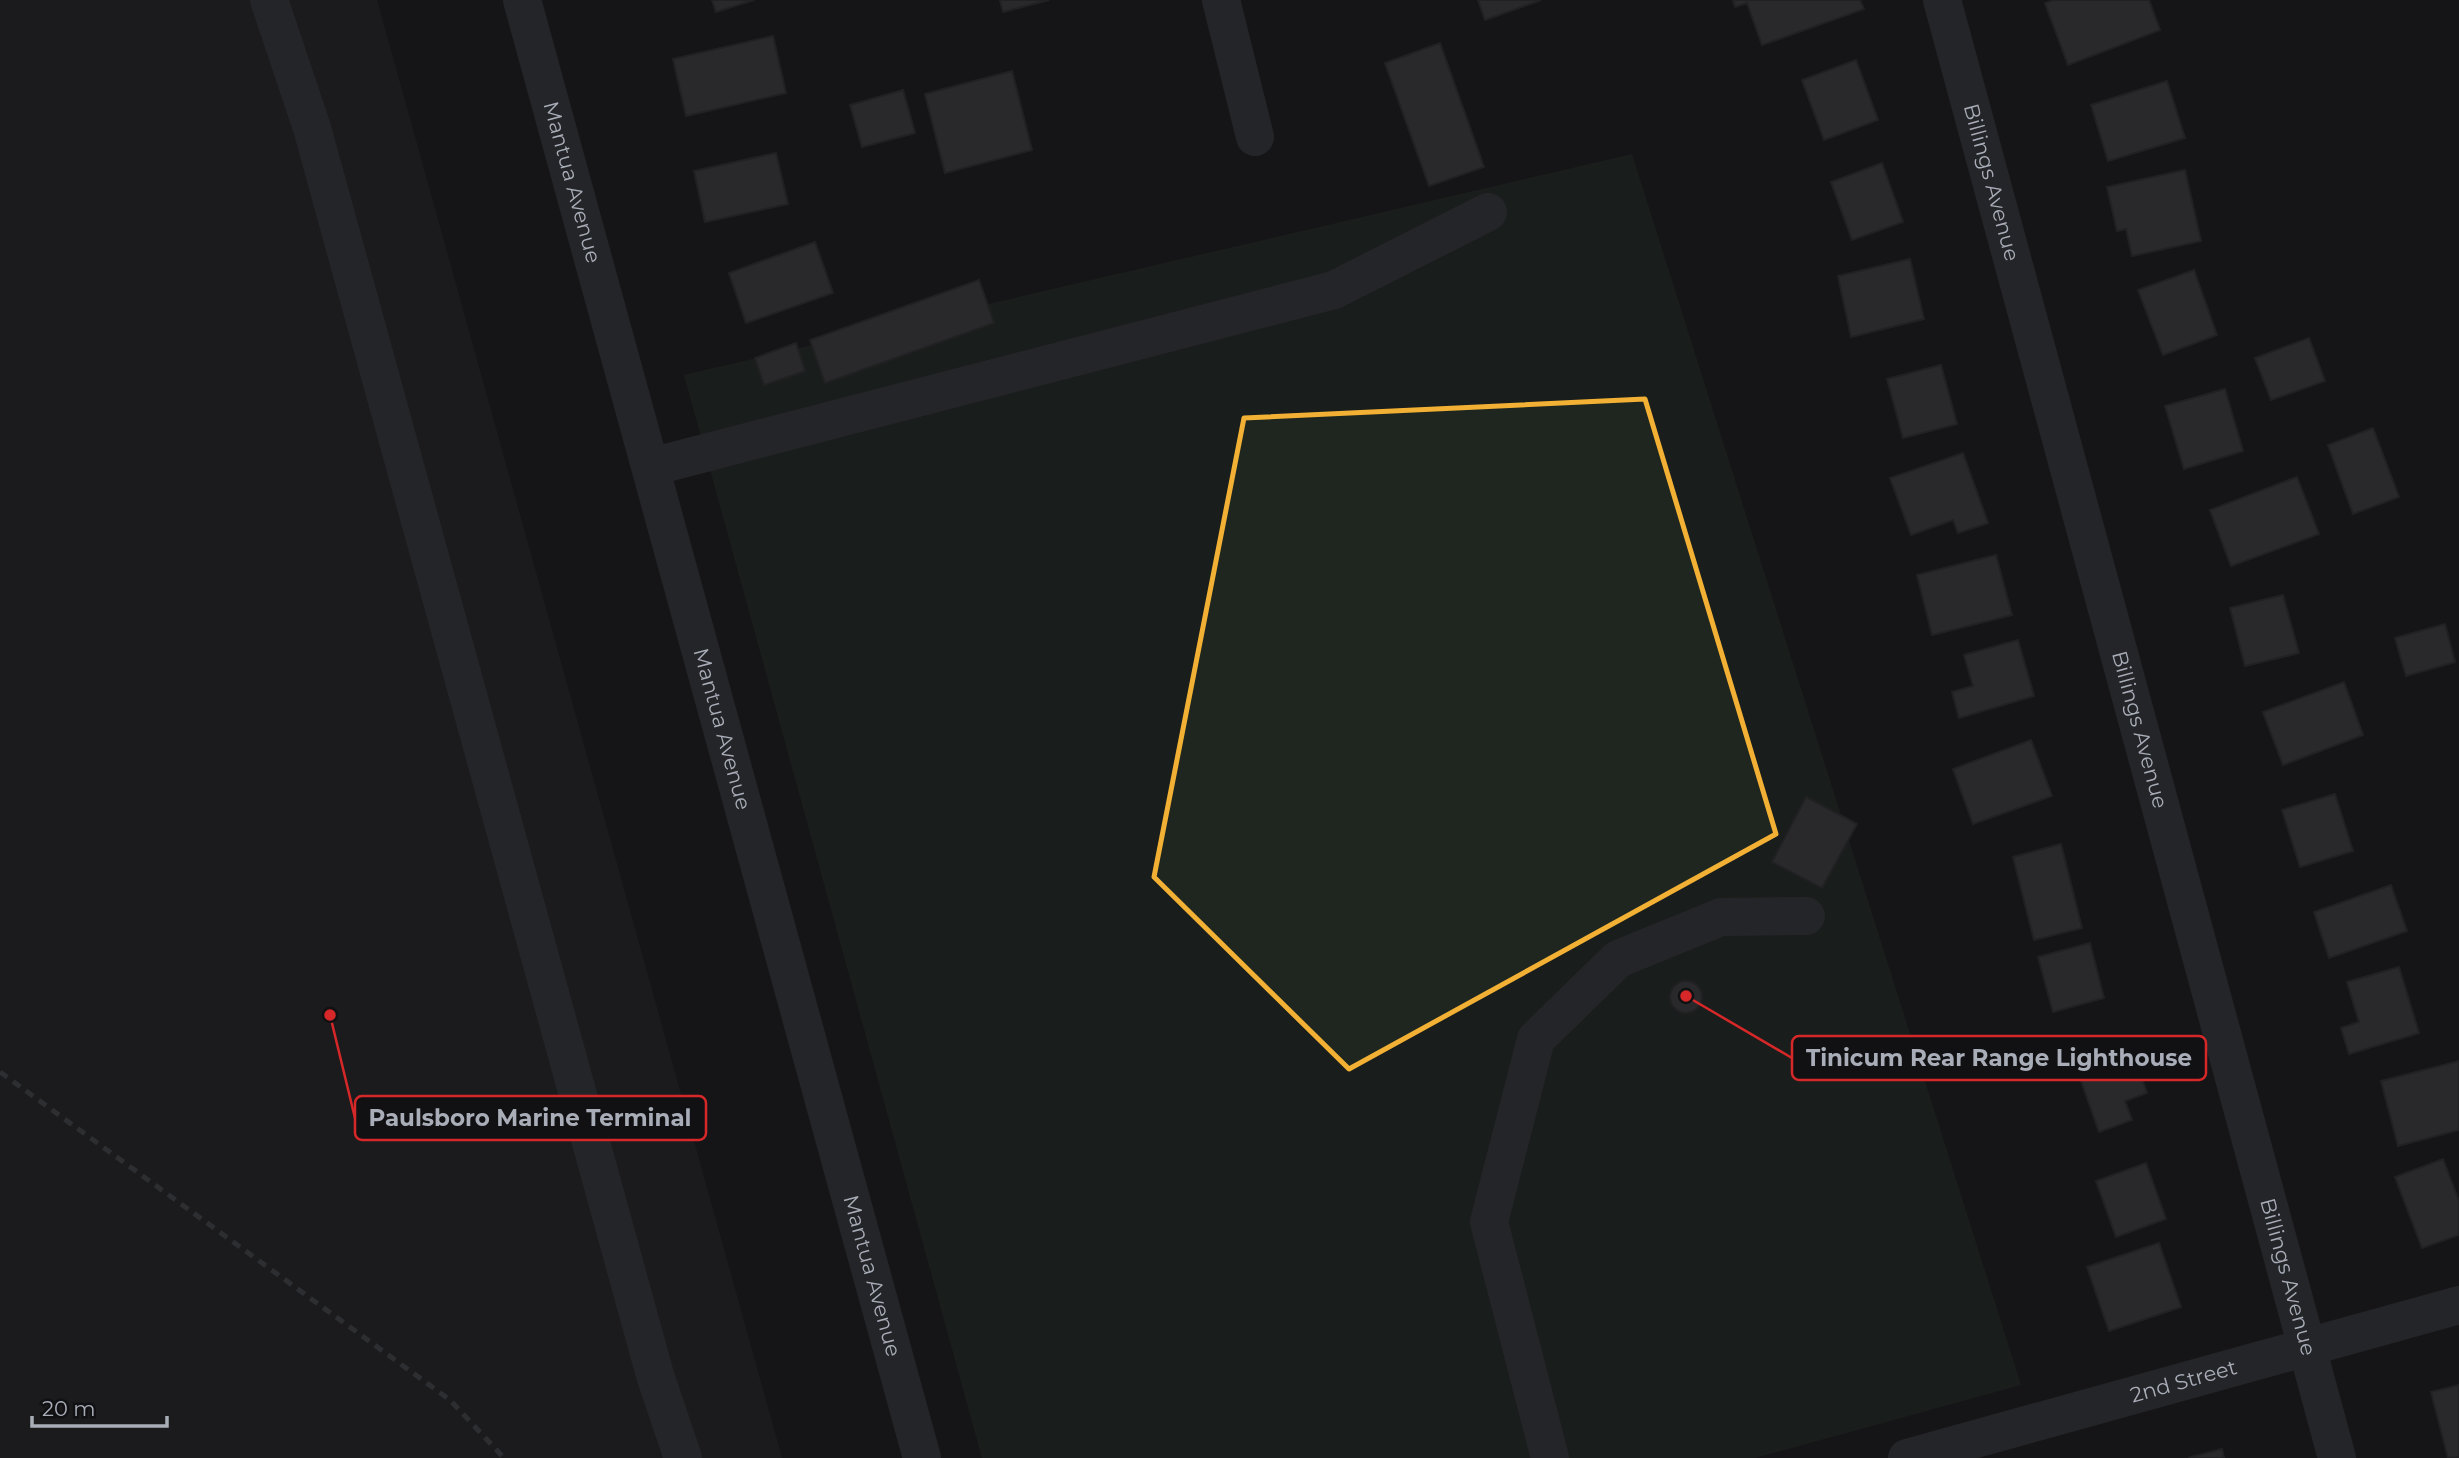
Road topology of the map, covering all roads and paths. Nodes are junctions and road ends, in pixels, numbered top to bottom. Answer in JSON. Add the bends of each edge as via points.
{"nodes":[{"id":1,"x":269,"y":0,"type":"edge"},
{"id":2,"x":522,"y":0,"type":"edge"},
{"id":3,"x":1221,"y":0,"type":"edge"},
{"id":4,"x":1942,"y":0,"type":"edge"},
{"id":5,"x":1255,"y":137,"type":"dead end"},
{"id":6,"x":1488,"y":212,"type":"dead end"},
{"id":7,"x":651,"y":467,"type":"junction"},
{"id":8,"x":1806,"y":916,"type":"dead end"},
{"id":9,"x":2459,"y":1305,"type":"edge"},
{"id":10,"x":2308,"y":1347,"type":"junction"},
{"id":11,"x":683,"y":1458,"type":"edge"},
{"id":12,"x":922,"y":1458,"type":"edge"},
{"id":13,"x":1550,"y":1458,"type":"edge"},
{"id":14,"x":1907,"y":1458,"type":"edge"},
{"id":15,"x":2337,"y":1458,"type":"edge"}],
"edges":[{"from":1,"to":11,"type":"street","via":[[316,141],[655,1375]]},
{"from":2,"to":7,"type":"street","name":"Mantua Avenue"},
{"from":3,"to":5,"type":"street"},
{"from":4,"to":10,"type":"street","name":"Billings Avenue"},
{"from":6,"to":7,"type":"street","via":[[1335,290]]},
{"from":7,"to":12,"type":"street","name":"Mantua Avenue"},
{"from":8,"to":13,"type":"street","via":[[1721,917],[1618,959],[1536,1039],[1489,1222]]},
{"from":9,"to":10,"type":"street","name":"2nd Street"},
{"from":10,"to":14,"type":"street","name":"2nd Street"},
{"from":10,"to":15,"type":"street","name":"Billings Avenue"}]}
